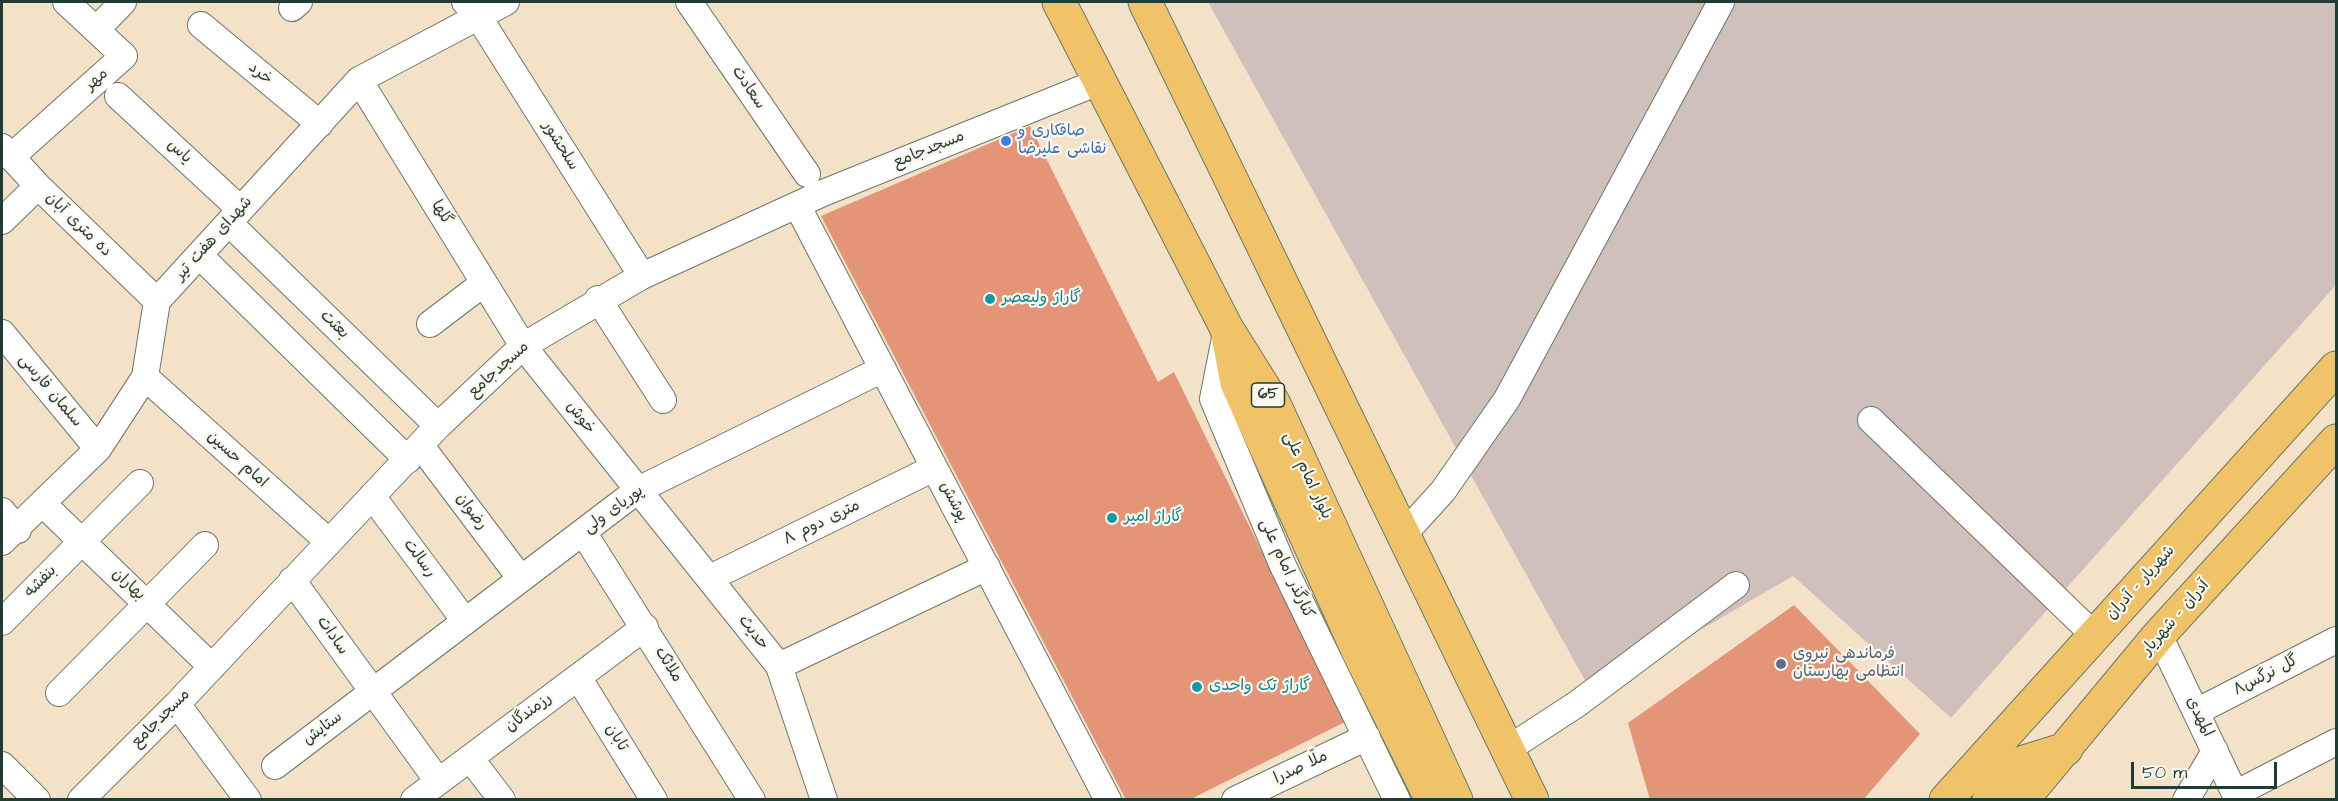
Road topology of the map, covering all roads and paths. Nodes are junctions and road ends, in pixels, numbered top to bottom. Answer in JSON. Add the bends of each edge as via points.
{"nodes":[{"id":1,"x":66,"y":2,"type":"edge"},
{"id":2,"x":123,"y":2,"type":"edge"},
{"id":3,"x":506,"y":2,"type":"edge"},
{"id":4,"x":689,"y":2,"type":"edge"},
{"id":5,"x":1059,"y":2,"type":"edge"},
{"id":6,"x":1145,"y":2,"type":"edge"},
{"id":7,"x":1720,"y":2,"type":"edge"},
{"id":8,"x":472,"y":9,"type":"edge"},
{"id":9,"x":201,"y":25,"type":"dead end"},
{"id":10,"x":96,"y":30,"type":"junction"},
{"id":11,"x":359,"y":80,"type":"junction"},
{"id":12,"x":1101,"y":81,"type":"junction"},
{"id":13,"x":118,"y":96,"type":"dead end"},
{"id":14,"x":320,"y":124,"type":"junction"},
{"id":15,"x":6,"y":152,"type":"edge"},
{"id":16,"x":807,"y":174,"type":"dead end"},
{"id":17,"x":38,"y":186,"type":"junction"},
{"id":18,"x":797,"y":205,"type":"junction"},
{"id":19,"x":235,"y":216,"type":"junction"},
{"id":20,"x":2,"y":221,"type":"edge"},
{"id":21,"x":200,"y":256,"type":"junction"},
{"id":22,"x":642,"y":276,"type":"junction"},
{"id":23,"x":484,"y":283,"type":"junction"},
{"id":24,"x":598,"y":299,"type":"junction"},
{"id":25,"x":157,"y":301,"type":"junction"},
{"id":26,"x":430,"y":324,"type":"dead end"},
{"id":27,"x":1227,"y":329,"type":"junction"},
{"id":28,"x":2,"y":333,"type":"edge"},
{"id":29,"x":523,"y":346,"type":"junction"},
{"id":30,"x":2337,"y":368,"type":"edge"},
{"id":31,"x":883,"y":369,"type":"junction"},
{"id":32,"x":145,"y":377,"type":"junction"},
{"id":33,"x":663,"y":400,"type":"dead end"},
{"id":34,"x":1871,"y":420,"type":"dead end"},
{"id":35,"x":438,"y":426,"type":"junction"},
{"id":36,"x":2337,"y":441,"type":"edge"},
{"id":37,"x":98,"y":450,"type":"junction"},
{"id":38,"x":414,"y":453,"type":"junction"},
{"id":39,"x":934,"y":468,"type":"junction"},
{"id":40,"x":140,"y":483,"type":"dead end"},
{"id":41,"x":638,"y":490,"type":"junction"},
{"id":42,"x":372,"y":496,"type":"junction"},
{"id":43,"x":43,"y":504,"type":"junction"},
{"id":44,"x":7,"y":528,"type":"edge"},
{"id":45,"x":583,"y":532,"type":"junction"},
{"id":46,"x":1403,"y":535,"type":"junction"},
{"id":47,"x":329,"y":542,"type":"junction"},
{"id":48,"x":80,"y":543,"type":"junction"},
{"id":49,"x":206,"y":545,"type":"dead end"},
{"id":50,"x":987,"y":567,"type":"junction"},
{"id":51,"x":710,"y":578,"type":"junction"},
{"id":52,"x":521,"y":579,"type":"junction"},
{"id":53,"x":292,"y":580,"type":"junction"},
{"id":54,"x":1736,"y":585,"type":"dead end"},
{"id":55,"x":147,"y":602,"type":"junction"},
{"id":56,"x":465,"y":621,"type":"junction"},
{"id":57,"x":2,"y":622,"type":"edge"},
{"id":58,"x":645,"y":627,"type":"junction"},
{"id":59,"x":2094,"y":635,"type":"junction"},
{"id":60,"x":2159,"y":635,"type":"junction"},
{"id":61,"x":2337,"y":640,"type":"edge"},
{"id":62,"x":779,"y":666,"type":"junction"},
{"id":63,"x":212,"y":667,"type":"junction"},
{"id":64,"x":578,"y":677,"type":"junction"},
{"id":65,"x":59,"y":693,"type":"dead end"},
{"id":66,"x":371,"y":693,"type":"junction"},
{"id":67,"x":177,"y":704,"type":"junction"},
{"id":68,"x":2196,"y":712,"type":"junction"},
{"id":69,"x":1367,"y":737,"type":"junction"},
{"id":70,"x":2337,"y":742,"type":"edge"},
{"id":71,"x":1508,"y":749,"type":"junction"},
{"id":72,"x":2066,"y":749,"type":"junction"},
{"id":73,"x":2215,"y":751,"type":"junction"},
{"id":74,"x":470,"y":758,"type":"junction"},
{"id":75,"x":2,"y":765,"type":"edge"},
{"id":76,"x":275,"y":766,"type":"dead end"},
{"id":77,"x":438,"y":782,"type":"junction"},
{"id":78,"x":2237,"y":797,"type":"edge"},
{"id":79,"x":37,"y":800,"type":"edge"},
{"id":80,"x":81,"y":800,"type":"edge"},
{"id":81,"x":248,"y":800,"type":"edge"},
{"id":82,"x":414,"y":800,"type":"edge"},
{"id":83,"x":502,"y":800,"type":"edge"},
{"id":84,"x":654,"y":800,"type":"edge"},
{"id":85,"x":752,"y":800,"type":"edge"},
{"id":86,"x":824,"y":800,"type":"edge"},
{"id":87,"x":1108,"y":800,"type":"edge"},
{"id":88,"x":1235,"y":800,"type":"edge"},
{"id":89,"x":1397,"y":800,"type":"edge"},
{"id":90,"x":1432,"y":800,"type":"edge"},
{"id":91,"x":1456,"y":800,"type":"edge"},
{"id":92,"x":1533,"y":800,"type":"edge"},
{"id":93,"x":1946,"y":800,"type":"edge"},
{"id":94,"x":1989,"y":800,"type":"edge"},
{"id":95,"x":2022,"y":800,"type":"edge"},
{"id":96,"x":2186,"y":800,"type":"edge"}],
"edges":[{"from":1,"to":10,"type":"street","name":"مهر"},
{"from":2,"to":10,"type":"street"},
{"from":3,"to":8,"type":"street","name":"شهدای هفت تیر"},
{"from":4,"to":16,"type":"street","name":"سعادت"},
{"from":5,"to":12,"type":"main road","name":"بلوار امام علی","number":"65"},
{"from":6,"to":46,"type":"main road"},
{"from":7,"to":46,"type":"street","via":[[1507,399],[1443,492]]},
{"from":8,"to":11,"type":"street","name":"شهدای هفت تیر"},
{"from":8,"to":22,"type":"street","name":"سلحشور"},
{"from":9,"to":14,"type":"street","name":"خرد"},
{"from":10,"to":15,"type":"street","name":"مهر","via":[[124,56]]},
{"from":11,"to":14,"type":"street","name":"شهدای هفت تیر"},
{"from":11,"to":23,"type":"street","name":"گلها"},
{"from":12,"to":18,"type":"street","name":"مسجدجامع"},
{"from":12,"to":27,"type":"main road","name":"بلوار امام علی","number":"65"},
{"from":13,"to":19,"type":"street","name":"یاس"},
{"from":14,"to":19,"type":"street","name":"شهدای هفت تیر"},
{"from":15,"to":17,"type":"street","name":"ده متری آبان"},
{"from":17,"to":20,"type":"street"},
{"from":17,"to":25,"type":"street","name":"ده متری آبان"},
{"from":18,"to":22,"type":"street","name":"مسجدجامع"},
{"from":18,"to":31,"type":"street","name":"پوشش"},
{"from":19,"to":21,"type":"street","name":"شهدای هفت تیر"},
{"from":19,"to":35,"type":"street","name":"بعثت"},
{"from":21,"to":25,"type":"street","name":"شهدای هفت تیر"},
{"from":21,"to":38,"type":"street","name":"رضوان"},
{"from":22,"to":24,"type":"street","name":"مسجدجامع"},
{"from":23,"to":26,"type":"street"},
{"from":23,"to":29,"type":"street","name":"گلها"},
{"from":24,"to":29,"type":"street","name":"مسجدجامع"},
{"from":24,"to":33,"type":"street"},
{"from":25,"to":32,"type":"street"},
{"from":27,"to":69,"type":"street","name":"کنارگذر امام علی","via":[[1213,399],[1283,566]]},
{"from":27,"to":90,"type":"main road","via":[[1237,383],[1359,653]]},
{"from":27,"to":91,"type":"main road","name":"بلوار امام علی","number":"65","via":[[1274,404]]},
{"from":28,"to":37,"type":"street","name":"سلمان فارسی"},
{"from":29,"to":35,"type":"street","name":"مسجدجامع"},
{"from":29,"to":41,"type":"street","name":"خوش"},
{"from":30,"to":59,"type":"main road","name":"شهریار - آدران"},
{"from":31,"to":39,"type":"street","name":"پوشش"},
{"from":31,"to":41,"type":"street","name":"پوریای ولی"},
{"from":32,"to":37,"type":"street"},
{"from":32,"to":47,"type":"street","name":"امام حسین"},
{"from":34,"to":59,"type":"street"},
{"from":35,"to":38,"type":"street","name":"مسجدجامع"},
{"from":36,"to":60,"type":"main road","name":"آدران - شهریار"},
{"from":37,"to":43,"type":"street"},
{"from":38,"to":42,"type":"street","name":"مسجدجامع"},
{"from":38,"to":52,"type":"street","name":"رضوان"},
{"from":39,"to":50,"type":"street","name":"پوشش"},
{"from":39,"to":51,"type":"street","name":"۸ متری دوم"},
{"from":40,"to":48,"type":"street","name":"بنفشه"},
{"from":41,"to":45,"type":"street","name":"پوریای ولی"},
{"from":41,"to":51,"type":"street","name":"حدیث"},
{"from":42,"to":47,"type":"street","name":"مسجدجامع"},
{"from":42,"to":56,"type":"street","name":"رسالت"},
{"from":43,"to":44,"type":"street"},
{"from":43,"to":48,"type":"street","name":"بهاران"},
{"from":45,"to":52,"type":"street","name":"پوریای ولی"},
{"from":45,"to":58,"type":"street","name":"ملائک"},
{"from":46,"to":71,"type":"main road"},
{"from":47,"to":53,"type":"street","name":"مسجدجامع"},
{"from":48,"to":55,"type":"street","name":"بهاران"},
{"from":48,"to":57,"type":"street","name":"بنفشه"},
{"from":49,"to":55,"type":"street"},
{"from":50,"to":62,"type":"street"},
{"from":50,"to":87,"type":"street","name":"پوشش"},
{"from":51,"to":62,"type":"street","name":"حدیث"},
{"from":52,"to":56,"type":"street","name":"پوریای ولی"},
{"from":53,"to":63,"type":"street","name":"مسجدجامع"},
{"from":53,"to":66,"type":"street","name":"سادات"},
{"from":54,"to":71,"type":"street","via":[[1577,704]]},
{"from":55,"to":63,"type":"street","name":"بهاران"},
{"from":55,"to":65,"type":"street"},
{"from":56,"to":66,"type":"street","name":"پوریای ولی"},
{"from":58,"to":64,"type":"street","name":"رزمندگان"},
{"from":58,"to":85,"type":"street","name":"ملائک"},
{"from":59,"to":93,"type":"main road","name":"شهریار - آدران"},
{"from":60,"to":68,"type":"street","name":"المهدی"},
{"from":60,"to":72,"type":"main road","name":"آدران - شهریار"},
{"from":61,"to":68,"type":"street","name":"گل نرگس۸"},
{"from":62,"to":86,"type":"street","name":"حدیث"},
{"from":63,"to":67,"type":"street","name":"مسجدجامع"},
{"from":64,"to":74,"type":"street","name":"رزمندگان"},
{"from":64,"to":84,"type":"street","name":"تابان"},
{"from":66,"to":76,"type":"street","name":"ستایش"},
{"from":66,"to":77,"type":"street","name":"سادات"},
{"from":67,"to":80,"type":"street","name":"مسجدجامع"},
{"from":67,"to":81,"type":"street"},
{"from":68,"to":73,"type":"street","name":"المهدی"},
{"from":69,"to":88,"type":"street","name":"ملّا صدرا"},
{"from":69,"to":89,"type":"street","name":"کنارگذر امام علی"},
{"from":70,"to":78,"type":"street"},
{"from":71,"to":92,"type":"main road"},
{"from":72,"to":94,"type":"main road","via":[[2024,762]]},
{"from":72,"to":95,"type":"main road","name":"آدران - شهریار"},
{"from":73,"to":78,"type":"street","name":"المهدی"},
{"from":73,"to":96,"type":"street"},
{"from":74,"to":77,"type":"street","name":"رزمندگان"},
{"from":74,"to":83,"type":"street"},
{"from":75,"to":79,"type":"street"},
{"from":77,"to":82,"type":"street","name":"رزمندگان"}]}
